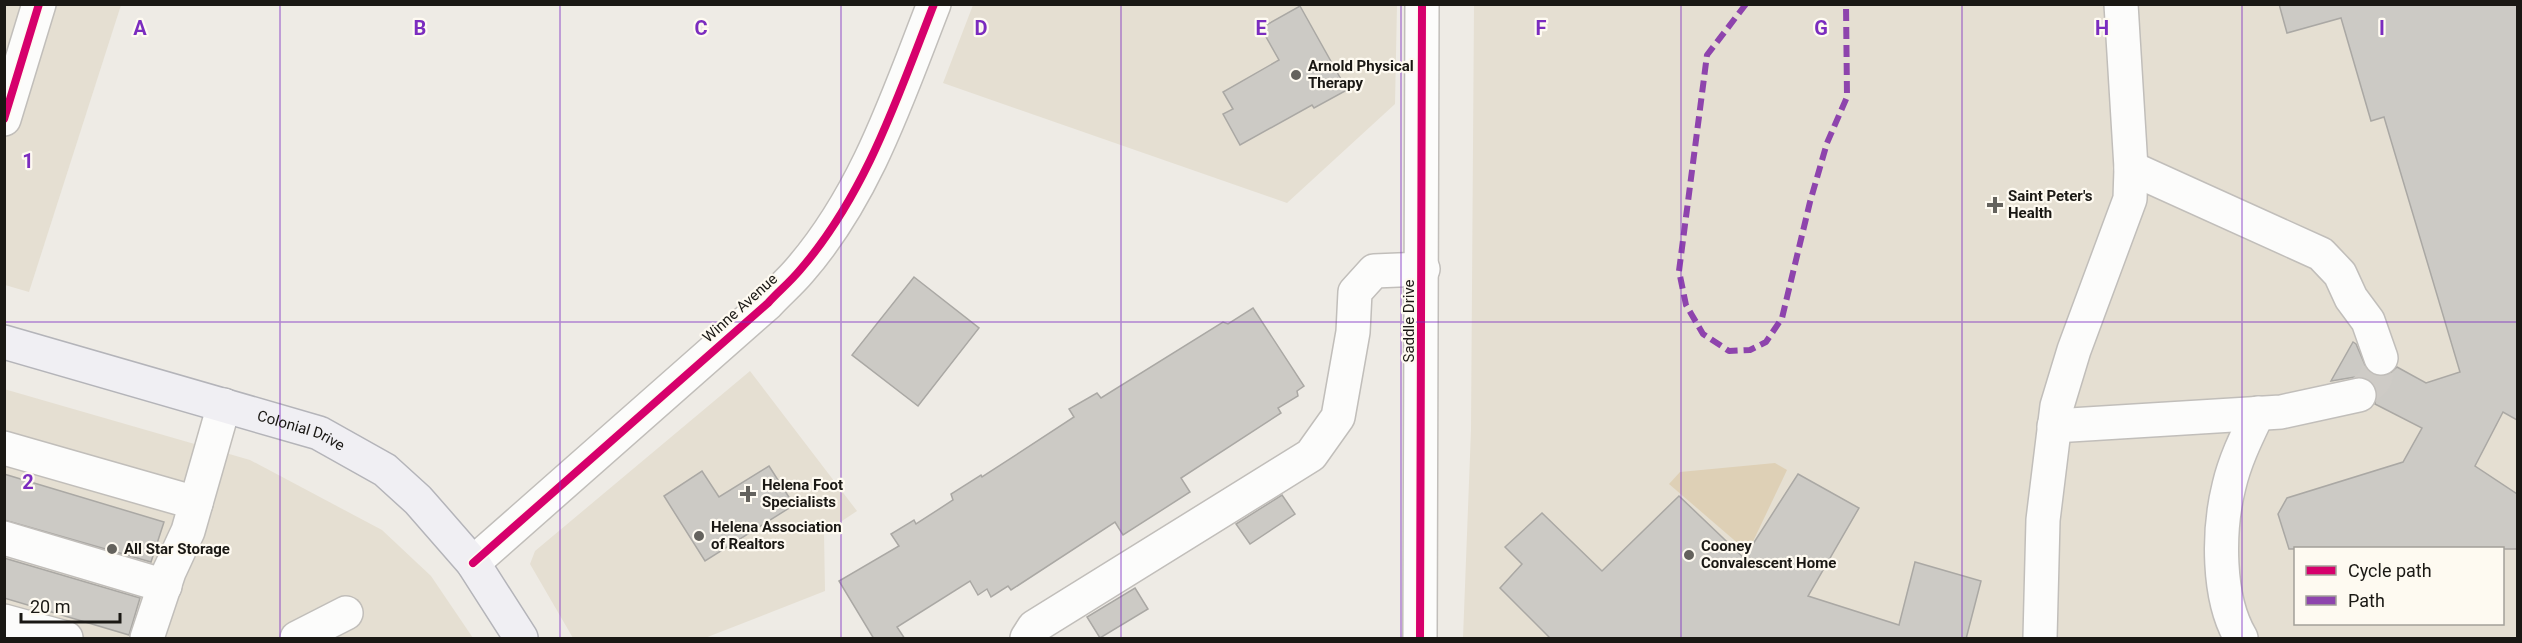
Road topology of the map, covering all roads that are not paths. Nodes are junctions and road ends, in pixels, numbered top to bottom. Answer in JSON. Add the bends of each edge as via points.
{"nodes":[{"id":1,"x":39,"y":4,"type":"edge"},
{"id":2,"x":934,"y":4,"type":"edge"},
{"id":3,"x":1422,"y":4,"type":"edge"},
{"id":4,"x":2121,"y":4,"type":"edge"},
{"id":5,"x":5,"y":117,"type":"edge"},
{"id":6,"x":2131,"y":168,"type":"junction"},
{"id":7,"x":1423,"y":269,"type":"junction"},
{"id":8,"x":4,"y":342,"type":"edge"},
{"id":9,"x":2381,"y":358,"type":"tunnel mouth"},
{"id":10,"x":2359,"y":395,"type":"tunnel mouth"},
{"id":11,"x":224,"y":405,"type":"junction"},
{"id":12,"x":2258,"y":413,"type":"junction"},
{"id":13,"x":2054,"y":426,"type":"junction"},
{"id":14,"x":4,"y":448,"type":"edge"},
{"id":15,"x":196,"y":504,"type":"junction"},
{"id":16,"x":4,"y":538,"type":"edge"},
{"id":17,"x":473,"y":563,"type":"junction"},
{"id":18,"x":165,"y":586,"type":"junction"},
{"id":19,"x":346,"y":613,"type":"dead end"},
{"id":20,"x":4,"y":621,"type":"edge"},
{"id":21,"x":66,"y":639,"type":"edge"},
{"id":22,"x":147,"y":639,"type":"edge"},
{"id":23,"x":297,"y":639,"type":"edge"},
{"id":24,"x":521,"y":639,"type":"edge"},
{"id":25,"x":1027,"y":639,"type":"edge"},
{"id":26,"x":1420,"y":639,"type":"edge"},
{"id":27,"x":2040,"y":639,"type":"edge"},
{"id":28,"x":2241,"y":639,"type":"edge"}],
"edges":[{"from":1,"to":5,"type":"street"},
{"from":2,"to":17,"type":"street","name":"Winne Avenue","via":[[867,167],[838,218],[800,270]]},
{"from":3,"to":7,"type":"street","name":"Saddle Drive"},
{"from":4,"to":6,"type":"street"},
{"from":6,"to":9,"type":"street","via":[[2321,254],[2340,274],[2368,321]]},
{"from":6,"to":13,"type":"street","via":[[2130,199],[2074,350],[2056,406]]},
{"from":7,"to":25,"type":"street","via":[[1374,271],[1355,292],[1353,332],[1338,417],[1311,455],[1034,627]]},
{"from":7,"to":26,"type":"street","name":"Saddle Drive"},
{"from":8,"to":11,"type":"main road","name":"Colonial Drive"},
{"from":10,"to":12,"type":"street","via":[[2281,412]]},
{"from":11,"to":15,"type":"street"},
{"from":11,"to":17,"type":"main road","name":"Colonial Drive","via":[[319,433],[385,470]]},
{"from":12,"to":13,"type":"street"},
{"from":12,"to":28,"type":"street","via":[[2229,486],[2223,532],[2226,603]]},
{"from":13,"to":27,"type":"street","via":[[2043,529]]},
{"from":14,"to":15,"type":"street"},
{"from":15,"to":18,"type":"street"},
{"from":16,"to":18,"type":"street"},
{"from":17,"to":24,"type":"main road","name":"Colonial Drive"},
{"from":18,"to":22,"type":"street"},
{"from":19,"to":23,"type":"street"},
{"from":20,"to":21,"type":"street"}]}
